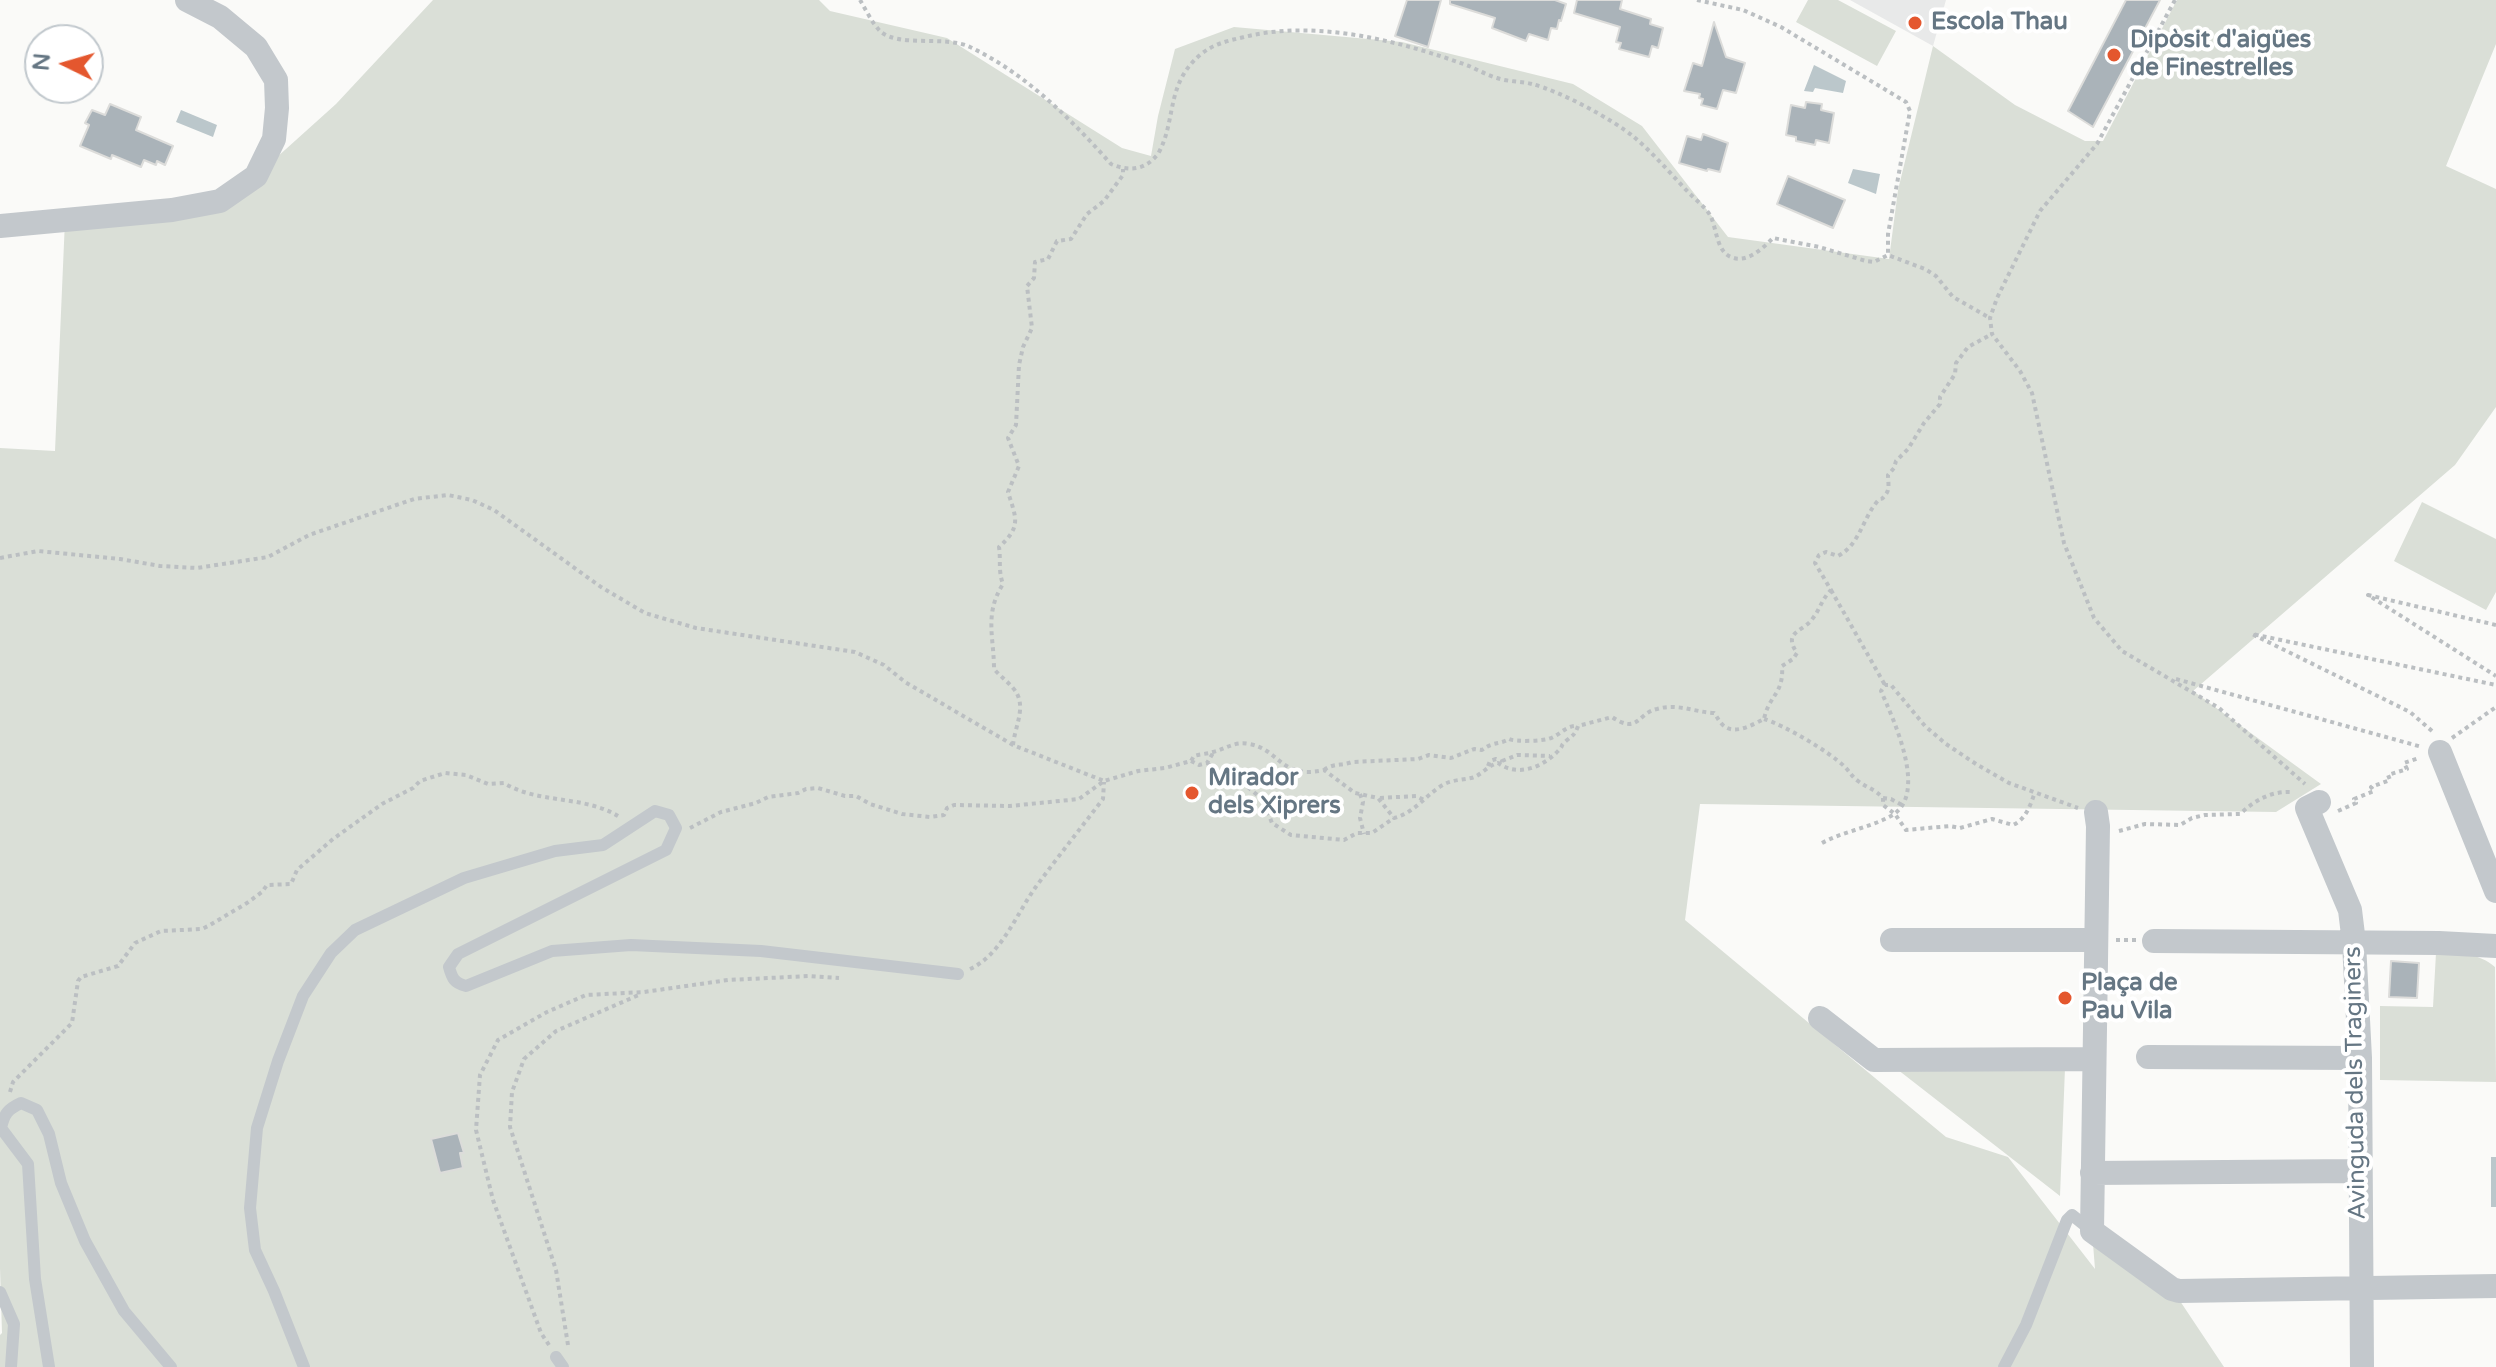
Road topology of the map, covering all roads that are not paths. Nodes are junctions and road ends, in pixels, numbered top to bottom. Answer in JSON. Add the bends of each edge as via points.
{"nodes":[{"id":1,"x":187,"y":0,"type":"edge"},
{"id":2,"x":0,"y":226,"type":"edge"},
{"id":3,"x":2437,"y":750,"type":"road end"},
{"id":4,"x":2313,"y":805,"type":"road end"},
{"id":5,"x":2097,"y":819,"type":"road end"},
{"id":6,"x":2496,"y":891,"type":"edge"},
{"id":7,"x":1892,"y":940,"type":"dead end"},
{"id":8,"x":2096,"y":940,"type":"junction"},
{"id":9,"x":2154,"y":941,"type":"dead end"},
{"id":10,"x":2354,"y":943,"type":"junction"},
{"id":11,"x":2496,"y":946,"type":"edge"},
{"id":12,"x":958,"y":974,"type":"road end"},
{"id":13,"x":1820,"y":1018,"type":"dead end"},
{"id":14,"x":2148,"y":1057,"type":"dead end"},
{"id":15,"x":2360,"y":1058,"type":"junction"},
{"id":16,"x":2093,"y":1059,"type":"junction"},
{"id":17,"x":2359,"y":1171,"type":"junction"},
{"id":18,"x":2092,"y":1173,"type":"junction"},
{"id":19,"x":2092,"y":1231,"type":"junction"},
{"id":20,"x":2496,"y":1286,"type":"edge"},
{"id":21,"x":2360,"y":1289,"type":"junction"},
{"id":22,"x":0,"y":1292,"type":"edge"},
{"id":23,"x":11,"y":1367,"type":"edge"},
{"id":24,"x":49,"y":1367,"type":"edge"},
{"id":25,"x":171,"y":1367,"type":"edge"},
{"id":26,"x":304,"y":1367,"type":"edge"},
{"id":27,"x":2004,"y":1367,"type":"edge"},
{"id":28,"x":2362,"y":1367,"type":"edge"}],
"edges":[{"from":1,"to":2,"type":"street","via":[[220,17],[256,47],[276,80],[274,139],[256,176],[220,201]]},
{"from":3,"to":6,"type":"street"},
{"from":4,"to":10,"type":"street","name":"Avinguda dels Traginers","via":[[2350,910]]},
{"from":5,"to":8,"type":"street"},
{"from":7,"to":8,"type":"street"},
{"from":8,"to":16,"type":"street"},
{"from":9,"to":10,"type":"street"},
{"from":10,"to":11,"type":"street"},
{"from":10,"to":15,"type":"street","name":"Avinguda dels Traginers"},
{"from":12,"to":26,"type":"lane","via":[[761,951],[631,945],[552,951],[466,986],[451,978],[449,967],[458,954],[666,850],[676,828],[669,815],[655,811],[603,845],[555,851],[464,878],[355,930],[331,953],[303,996],[257,1128],[250,1208],[255,1250]]},
{"from":13,"to":16,"type":"street","via":[[1874,1060]]},
{"from":14,"to":15,"type":"street"},
{"from":15,"to":17,"type":"street","name":"Avinguda dels Traginers"},
{"from":16,"to":18,"type":"street"},
{"from":17,"to":18,"type":"street"},
{"from":17,"to":21,"type":"street","name":"Avinguda dels Traginers"},
{"from":18,"to":19,"type":"street"},
{"from":19,"to":21,"type":"street","via":[[2179,1291]]},
{"from":19,"to":27,"type":"lane","via":[[2072,1215],[2067,1220]]},
{"from":20,"to":21,"type":"street"},
{"from":21,"to":28,"type":"street","name":"Avinguda dels Traginers"},
{"from":22,"to":23,"type":"lane","via":[[14,1324]]},
{"from":24,"to":25,"type":"lane","via":[[35,1279],[28,1164],[1,1128],[4,1115],[21,1103],[37,1110],[49,1134],[61,1183],[85,1241],[124,1311]]}]}
